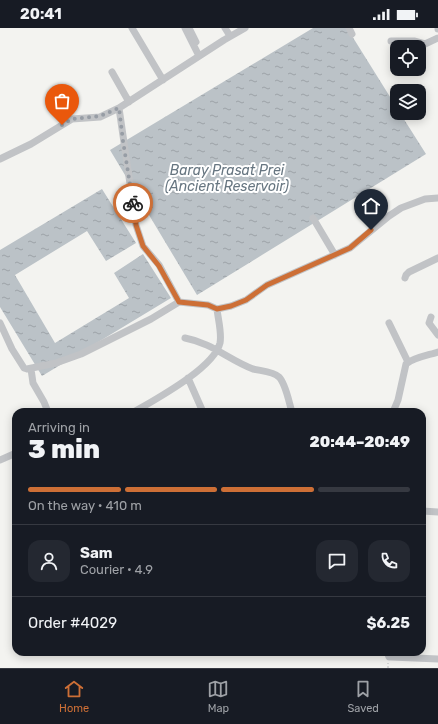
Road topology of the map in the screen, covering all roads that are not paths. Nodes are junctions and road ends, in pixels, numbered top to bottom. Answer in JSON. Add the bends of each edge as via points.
{"nodes":[{"id":1,"x":132,"y":28,"type":"edge"},
{"id":2,"x":184,"y":28,"type":"edge"},
{"id":3,"x":189,"y":28,"type":"edge"},
{"id":4,"x":225,"y":28,"type":"edge"},
{"id":5,"x":245,"y":28,"type":"edge"},
{"id":6,"x":230,"y":36,"type":"junction"},
{"id":7,"x":438,"y":38,"type":"edge"},
{"id":8,"x":426,"y":44,"type":"edge"},
{"id":9,"x":200,"y":55,"type":"junction"},
{"id":10,"x":112,"y":72,"type":"dead end"},
{"id":11,"x":163,"y":80,"type":"junction"},
{"id":12,"x":129,"y":102,"type":"junction"},
{"id":13,"x":119,"y":108,"type":"junction"},
{"id":14,"x":0,"y":159,"type":"edge"},
{"id":15,"x":438,"y":198,"type":"edge"},
{"id":16,"x":313,"y":218,"type":"dead end"},
{"id":17,"x":334,"y":255,"type":"junction"},
{"id":18,"x":438,"y":258,"type":"edge"},
{"id":19,"x":405,"y":278,"type":"dead end"},
{"id":20,"x":179,"y":302,"type":"junction"},
{"id":21,"x":217,"y":309,"type":"junction"},
{"id":22,"x":431,"y":317,"type":"dead end"},
{"id":23,"x":0,"y":323,"type":"edge"},
{"id":24,"x":389,"y":324,"type":"dead end"},
{"id":25,"x":438,"y":335,"type":"edge"},
{"id":26,"x":185,"y":338,"type":"dead end"},
{"id":27,"x":218,"y":349,"type":"junction"},
{"id":28,"x":438,"y":352,"type":"edge"},
{"id":29,"x":408,"y":362,"type":"junction"},
{"id":30,"x":31,"y":369,"type":"junction"},
{"id":31,"x":188,"y":378,"type":"junction"},
{"id":32,"x":46,"y":408,"type":"edge"},
{"id":33,"x":141,"y":408,"type":"edge"},
{"id":34,"x":201,"y":408,"type":"edge"},
{"id":35,"x":291,"y":408,"type":"edge"},
{"id":36,"x":395,"y":408,"type":"edge"},
{"id":37,"x":12,"y":455,"type":"edge"},
{"id":38,"x":0,"y":460,"type":"edge"},
{"id":39,"x":426,"y":511,"type":"edge"},
{"id":40,"x":438,"y":512,"type":"edge"},
{"id":41,"x":389,"y":656,"type":"edge"},
{"id":42,"x":438,"y":659,"type":"edge"}],
"edges":[{"from":1,"to":11,"type":"street"},
{"from":2,"to":9,"type":"street"},
{"from":3,"to":9,"type":"street"},
{"from":4,"to":6,"type":"street"},
{"from":5,"to":6,"type":"street"},
{"from":6,"to":9,"type":"street"},
{"from":7,"to":8,"type":"street"},
{"from":9,"to":11,"type":"street"},
{"from":10,"to":12,"type":"street"},
{"from":11,"to":12,"type":"street"},
{"from":12,"to":13,"type":"street"},
{"from":13,"to":14,"type":"street","via":[[100,116],[72,119]]},
{"from":13,"to":20,"type":"street","via":[[136,225],[143,246],[159,266]]},
{"from":15,"to":17,"type":"street","via":[[425,199],[401,208],[350,248]]},
{"from":16,"to":17,"type":"street"},
{"from":17,"to":21,"type":"street","via":[[267,285],[246,300]]},
{"from":18,"to":19,"type":"street","via":[[409,272]]},
{"from":20,"to":21,"type":"street","via":[[208,305]]},
{"from":20,"to":30,"type":"street","via":[[81,354]]},
{"from":21,"to":27,"type":"street","via":[[220,339]]},
{"from":22,"to":25,"type":"street","via":[[429,323]]},
{"from":23,"to":30,"type":"street","via":[[24,368]]},
{"from":24,"to":29,"type":"street"},
{"from":26,"to":27,"type":"street"},
{"from":27,"to":31,"type":"street"},
{"from":27,"to":35,"type":"street","via":[[244,365],[277,375],[282,381]]},
{"from":28,"to":29,"type":"street"},
{"from":29,"to":36,"type":"street"},
{"from":30,"to":32,"type":"street","via":[[33,383]]},
{"from":31,"to":33,"type":"street"},
{"from":31,"to":34,"type":"street"},
{"from":37,"to":38,"type":"street"},
{"from":39,"to":40,"type":"street"},
{"from":41,"to":42,"type":"street"}]}
